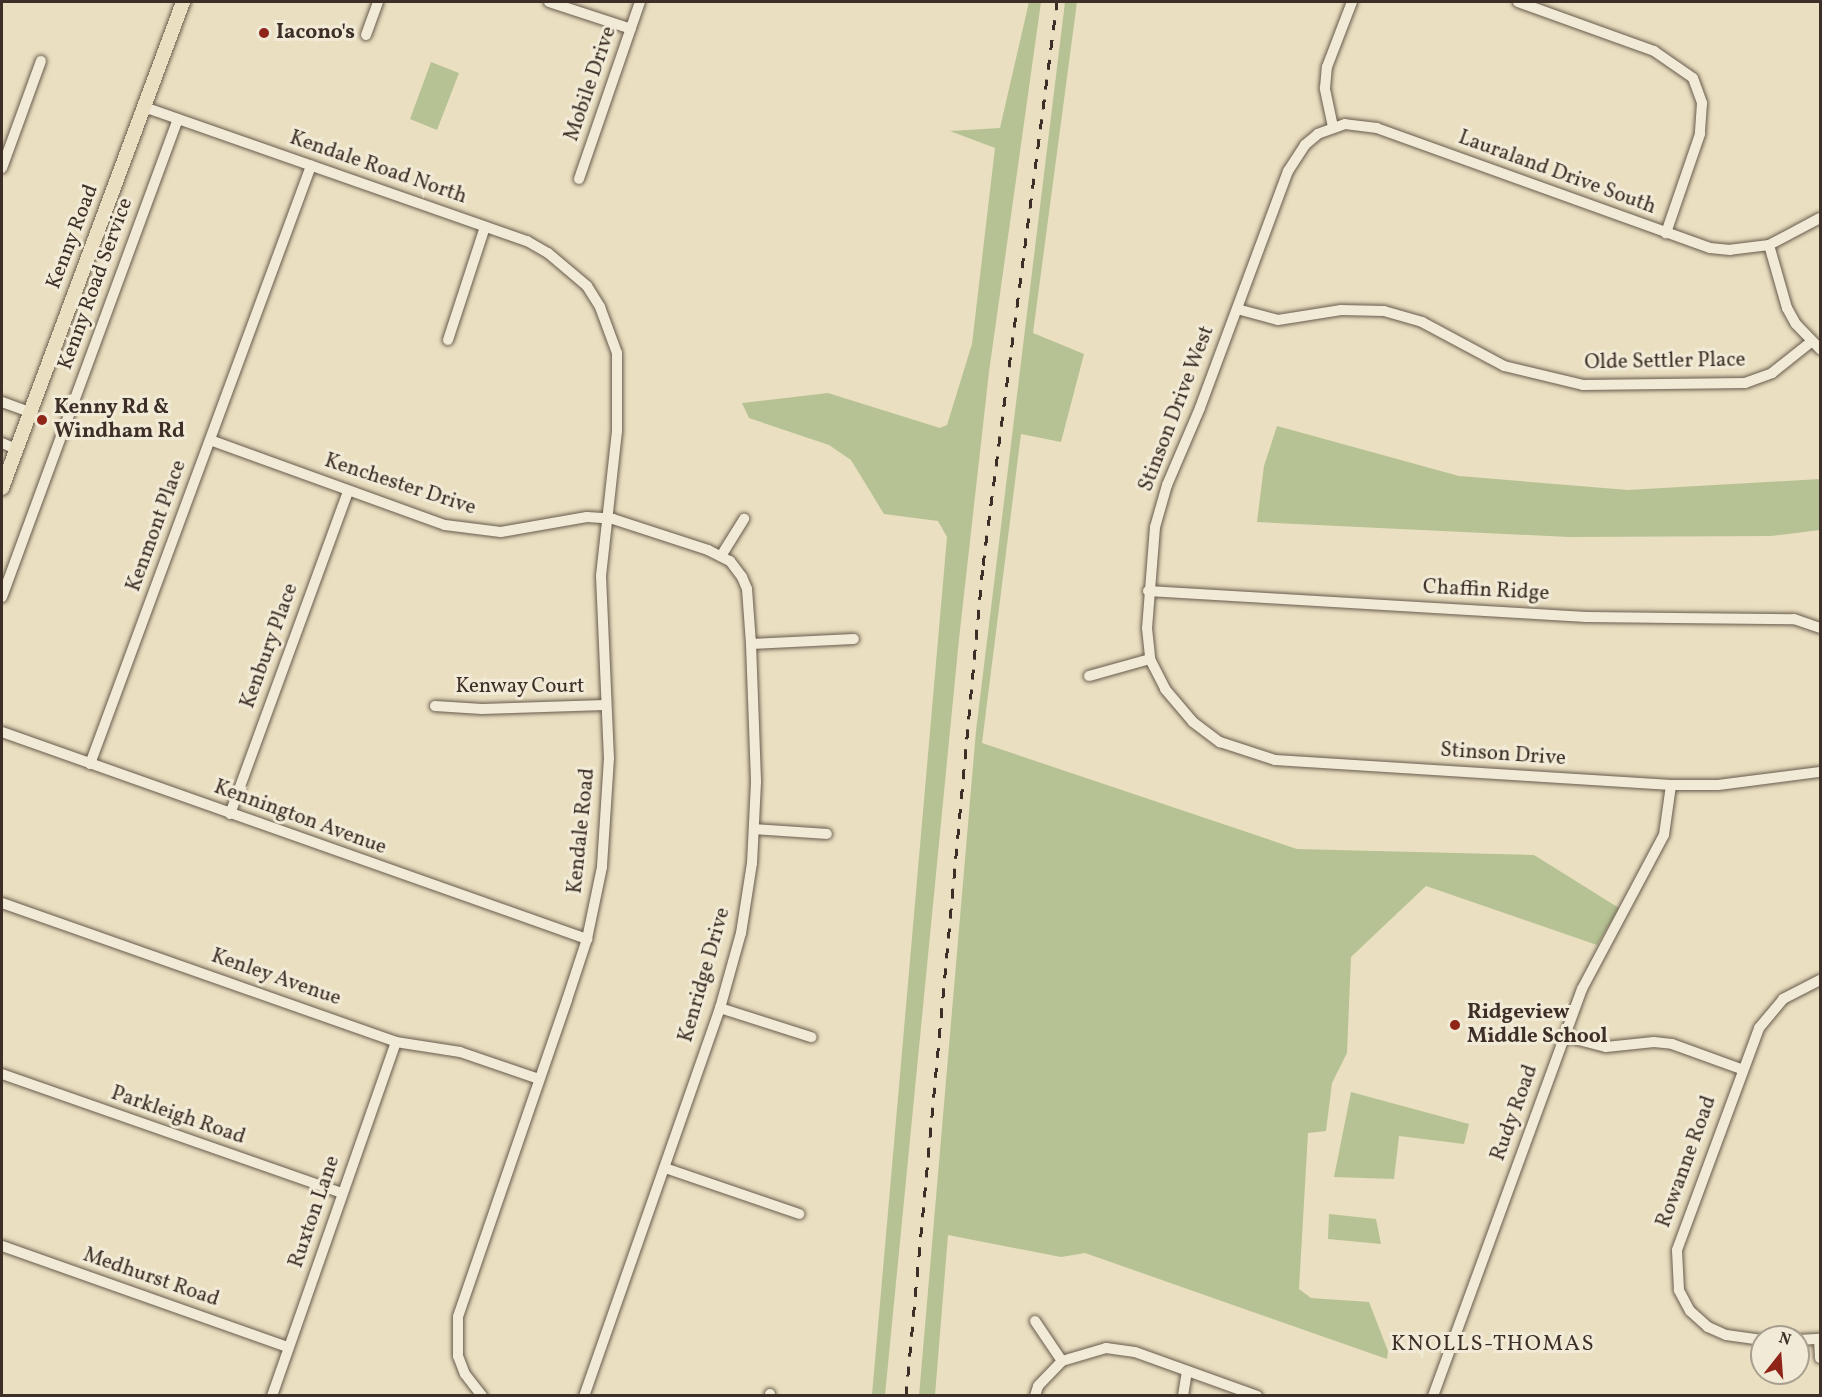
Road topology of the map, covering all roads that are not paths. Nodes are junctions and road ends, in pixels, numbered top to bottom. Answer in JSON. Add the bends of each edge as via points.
{"nodes":[{"id":1,"x":183,"y":2,"type":"edge"},
{"id":2,"x":378,"y":2,"type":"edge"},
{"id":3,"x":549,"y":2,"type":"edge"},
{"id":4,"x":640,"y":2,"type":"edge"},
{"id":5,"x":1352,"y":2,"type":"edge"},
{"id":6,"x":1519,"y":2,"type":"edge"},
{"id":7,"x":630,"y":29,"type":"junction"},
{"id":8,"x":366,"y":35,"type":"dead end"},
{"id":9,"x":41,"y":61,"type":"dead end"},
{"id":10,"x":144,"y":107,"type":"junction"},
{"id":11,"x":178,"y":119,"type":"junction"},
{"id":12,"x":1333,"y":127,"type":"junction"},
{"id":13,"x":311,"y":166,"type":"junction"},
{"id":14,"x":2,"y":168,"type":"edge"},
{"id":15,"x":579,"y":179,"type":"dead end"},
{"id":16,"x":1821,"y":218,"type":"edge"},
{"id":17,"x":485,"y":226,"type":"junction"},
{"id":18,"x":1666,"y":234,"type":"junction"},
{"id":19,"x":1769,"y":245,"type":"junction"},
{"id":20,"x":587,"y":286,"type":"joint"},
{"id":21,"x":1237,"y":309,"type":"junction"},
{"id":22,"x":448,"y":340,"type":"dead end"},
{"id":23,"x":1816,"y":346,"type":"edge"},
{"id":24,"x":2,"y":402,"type":"edge"},
{"id":25,"x":29,"y":412,"type":"junction"},
{"id":26,"x":210,"y":440,"type":"junction"},
{"id":27,"x":2,"y":443,"type":"edge"},
{"id":28,"x":16,"y":449,"type":"junction"},
{"id":29,"x":2,"y":488,"type":"edge"},
{"id":30,"x":348,"y":491,"type":"junction"},
{"id":31,"x":608,"y":519,"type":"junction"},
{"id":32,"x":744,"y":519,"type":"dead end"},
{"id":33,"x":721,"y":556,"type":"junction"},
{"id":34,"x":1148,"y":591,"type":"junction"},
{"id":35,"x":2,"y":597,"type":"edge"},
{"id":36,"x":1821,"y":628,"type":"edge"},
{"id":37,"x":854,"y":639,"type":"dead end"},
{"id":38,"x":751,"y":644,"type":"junction"},
{"id":39,"x":1150,"y":659,"type":"junction"},
{"id":40,"x":1089,"y":676,"type":"dead end"},
{"id":41,"x":605,"y":705,"type":"junction"},
{"id":42,"x":435,"y":706,"type":"dead end"},
{"id":43,"x":1192,"y":722,"type":"joint"},
{"id":44,"x":2,"y":732,"type":"edge"},
{"id":45,"x":90,"y":764,"type":"junction"},
{"id":46,"x":1821,"y":772,"type":"edge"},
{"id":47,"x":1671,"y":785,"type":"junction"},
{"id":48,"x":230,"y":814,"type":"junction"},
{"id":49,"x":754,"y":829,"type":"junction"},
{"id":50,"x":827,"y":834,"type":"dead end"},
{"id":51,"x":2,"y":903,"type":"edge"},
{"id":52,"x":587,"y":939,"type":"junction"},
{"id":53,"x":1821,"y":980,"type":"edge"},
{"id":54,"x":720,"y":1008,"type":"junction"},
{"id":55,"x":1563,"y":1036,"type":"junction"},
{"id":56,"x":811,"y":1037,"type":"dead end"},
{"id":57,"x":396,"y":1042,"type":"junction"},
{"id":58,"x":1741,"y":1069,"type":"junction"},
{"id":59,"x":2,"y":1074,"type":"edge"},
{"id":60,"x":539,"y":1079,"type":"junction"},
{"id":61,"x":665,"y":1168,"type":"junction"},
{"id":62,"x":342,"y":1194,"type":"junction"},
{"id":63,"x":800,"y":1214,"type":"dead end"},
{"id":64,"x":2,"y":1246,"type":"edge"},
{"id":65,"x":1035,"y":1321,"type":"dead end"},
{"id":66,"x":1750,"y":1338,"type":"edge"},
{"id":67,"x":1820,"y":1339,"type":"edge"},
{"id":68,"x":288,"y":1347,"type":"junction"},
{"id":69,"x":1821,"y":1358,"type":"edge"},
{"id":70,"x":1062,"y":1361,"type":"junction"},
{"id":71,"x":1187,"y":1371,"type":"junction"},
{"id":72,"x":272,"y":1395,"type":"edge"},
{"id":73,"x":482,"y":1395,"type":"edge"},
{"id":74,"x":584,"y":1395,"type":"edge"},
{"id":75,"x":1035,"y":1395,"type":"edge"},
{"id":76,"x":1183,"y":1395,"type":"edge"},
{"id":77,"x":1257,"y":1395,"type":"edge"},
{"id":78,"x":1433,"y":1395,"type":"edge"}],
"edges":[{"from":1,"to":10,"type":"main road","name":"Kenny Road"},
{"from":2,"to":8,"type":"street"},
{"from":3,"to":7,"type":"street"},
{"from":4,"to":7,"type":"street","name":"Mobile Drive"},
{"from":5,"to":12,"type":"street","via":[[1327,67],[1325,88]]},
{"from":6,"to":18,"type":"street","via":[[1654,51],[1693,78],[1702,103],[1700,134]]},
{"from":7,"to":15,"type":"street","name":"Mobile Drive"},
{"from":9,"to":14,"type":"street"},
{"from":10,"to":11,"type":"street","name":"Kendale Road North"},
{"from":10,"to":25,"type":"main road","name":"Kenny Road"},
{"from":11,"to":13,"type":"street","name":"Kendale Road North"},
{"from":11,"to":35,"type":"street","name":"Kenny Road Service"},
{"from":12,"to":18,"type":"street","name":"Lauraland Drive South","via":[[1359,124],[1377,128]]},
{"from":12,"to":21,"type":"street","name":"Stinson Drive West","via":[[1305,145],[1288,171]]},
{"from":13,"to":17,"type":"street","name":"Kendale Road North"},
{"from":13,"to":26,"type":"street","name":"Kenmont Place"},
{"from":16,"to":19,"type":"street"},
{"from":17,"to":20,"type":"street","name":"Kendale Road North","via":[[549,253]]},
{"from":17,"to":22,"type":"street"},
{"from":18,"to":19,"type":"street","name":"Lauraland Drive South","via":[[1730,250]]},
{"from":19,"to":23,"type":"street","via":[[1787,308]]},
{"from":20,"to":31,"type":"street","name":"Kendale Road","via":[[611,330],[620,364]]},
{"from":21,"to":23,"type":"street","name":"Olde Settler Place","via":[[1278,320],[1341,310],[1384,311],[1422,322],[1504,366],[1583,385],[1745,383],[1772,373]]},
{"from":21,"to":34,"type":"street","name":"Stinson Drive West","via":[[1160,505]]},
{"from":24,"to":25,"type":"street"},
{"from":25,"to":28,"type":"main road","name":"Kenny Road"},
{"from":26,"to":30,"type":"street","name":"Kenchester Drive"},
{"from":26,"to":45,"type":"street","name":"Kenmont Place"},
{"from":27,"to":28,"type":"street"},
{"from":28,"to":29,"type":"main road","name":"Kenny Road"},
{"from":30,"to":31,"type":"street","name":"Kenchester Drive","via":[[473,531],[501,532],[572,519]]},
{"from":30,"to":48,"type":"street","name":"Kenbury Place"},
{"from":31,"to":33,"type":"street","name":"Kenchester Drive","via":[[640,526]]},
{"from":31,"to":41,"type":"street","name":"Kendale Road","via":[[600,616]]},
{"from":32,"to":33,"type":"street"},
{"from":33,"to":38,"type":"street","name":"Kenridge Drive","via":[[737,569],[747,589]]},
{"from":34,"to":36,"type":"street","name":"Chaffin Ridge","via":[[1586,617],[1794,619]]},
{"from":34,"to":39,"type":"street","name":"Stinson Drive West"},
{"from":37,"to":38,"type":"street"},
{"from":38,"to":49,"type":"street","name":"Kenridge Drive"},
{"from":39,"to":40,"type":"street"},
{"from":39,"to":43,"type":"street","name":"Stinson Drive West","via":[[1165,690]]},
{"from":41,"to":42,"type":"street","name":"Kenway Court"},
{"from":41,"to":52,"type":"street","name":"Kendale Road","via":[[608,812],[602,867]]},
{"from":43,"to":47,"type":"street","name":"Stinson Drive","via":[[1227,745],[1275,760]]},
{"from":44,"to":45,"type":"street","name":"Kennington Avenue"},
{"from":45,"to":48,"type":"street","name":"Kennington Avenue"},
{"from":46,"to":47,"type":"street","name":"Stinson Drive","via":[[1718,785]]},
{"from":47,"to":55,"type":"street","name":"Rudy Road","via":[[1664,835],[1582,988]]},
{"from":48,"to":52,"type":"street","name":"Kennington Avenue"},
{"from":49,"to":50,"type":"street"},
{"from":49,"to":54,"type":"street","name":"Kenridge Drive","via":[[741,933]]},
{"from":51,"to":57,"type":"street","name":"Kenley Avenue"},
{"from":52,"to":60,"type":"street","name":"Kendale Road"},
{"from":53,"to":58,"type":"street","name":"Rowanne Road","via":[[1783,999],[1770,1013],[1749,1046]]},
{"from":54,"to":56,"type":"street"},
{"from":54,"to":61,"type":"street","name":"Kenridge Drive"},
{"from":55,"to":58,"type":"street","via":[[1606,1047],[1645,1042],[1672,1044]]},
{"from":55,"to":78,"type":"street","name":"Rudy Road"},
{"from":57,"to":60,"type":"street","name":"Kenley Avenue","via":[[460,1052]]},
{"from":57,"to":62,"type":"street","name":"Ruxton Lane"},
{"from":58,"to":66,"type":"street","name":"Rowanne Road","via":[[1680,1237],[1676,1276],[1690,1311],[1708,1327],[1726,1335]]},
{"from":59,"to":62,"type":"street","name":"Parkleigh Road"},
{"from":60,"to":73,"type":"street","name":"Kendale Road","via":[[458,1317],[458,1356],[465,1374]]},
{"from":61,"to":63,"type":"street"},
{"from":61,"to":74,"type":"street","name":"Kenridge Drive"},
{"from":62,"to":68,"type":"street","name":"Ruxton Lane"},
{"from":64,"to":68,"type":"street","name":"Medhurst Road"},
{"from":65,"to":70,"type":"street"},
{"from":67,"to":69,"type":"street"},
{"from":68,"to":72,"type":"street","name":"Ruxton Lane"},
{"from":70,"to":71,"type":"street","via":[[1106,1348],[1135,1352]]},
{"from":70,"to":75,"type":"street","via":[[1038,1386]]},
{"from":71,"to":76,"type":"street"},
{"from":71,"to":77,"type":"street"}]}
